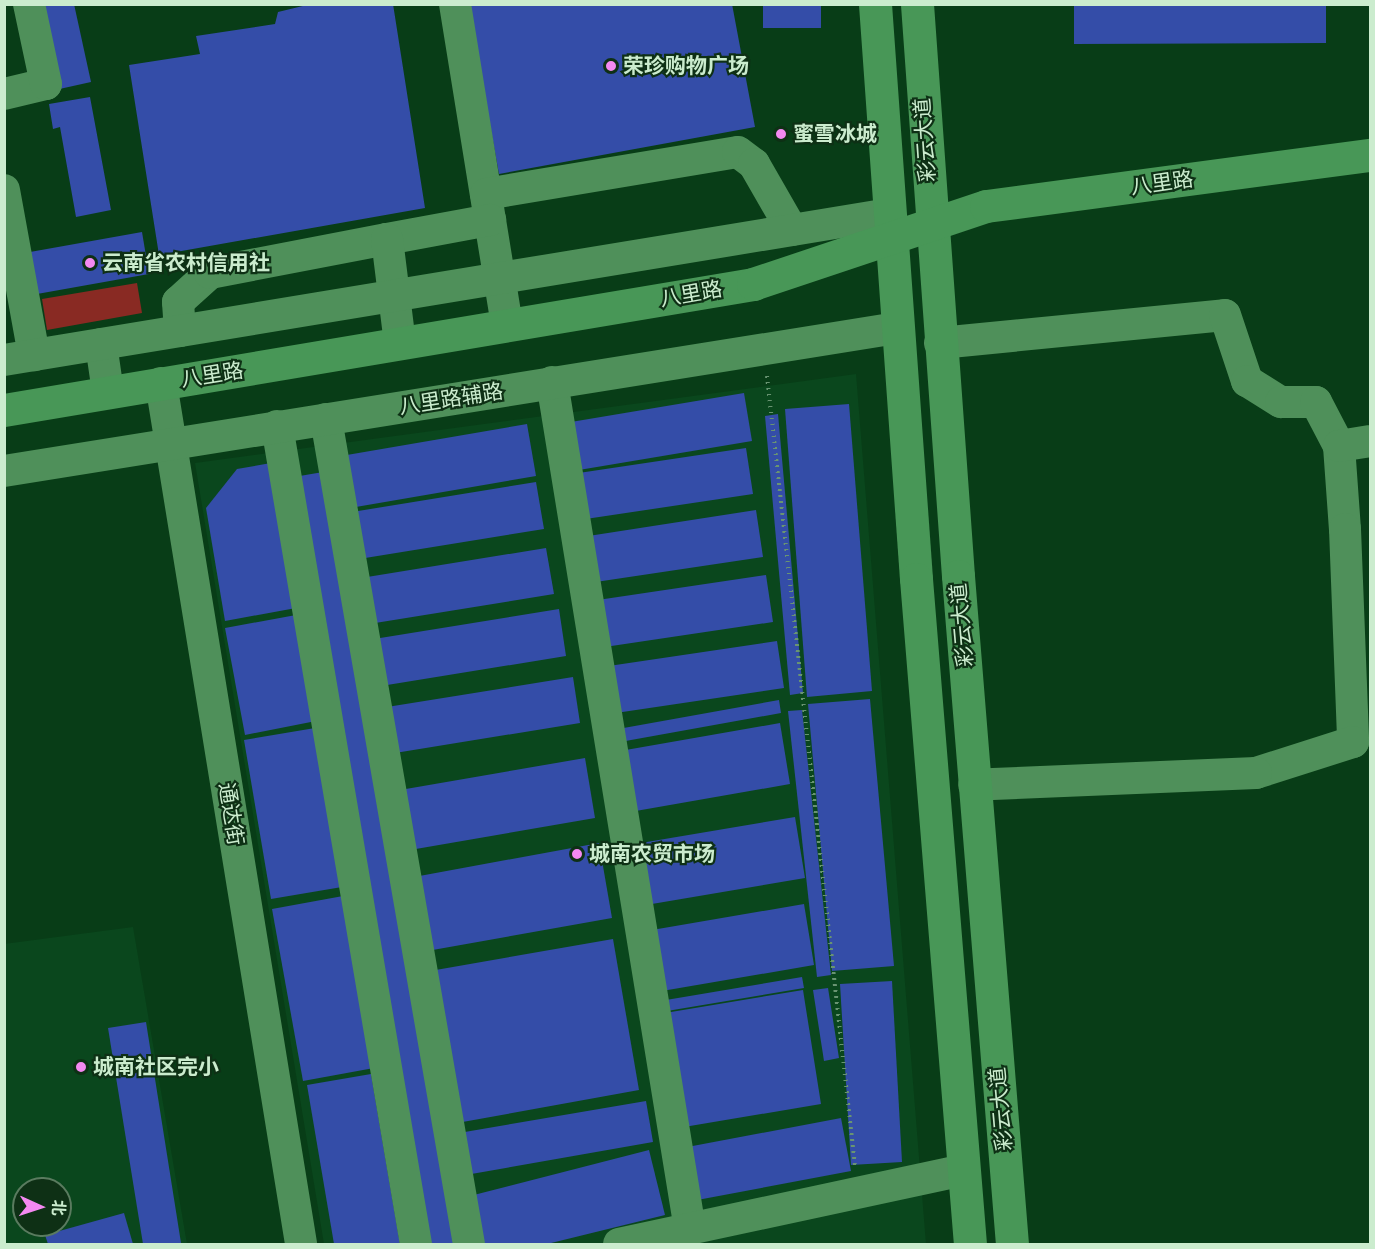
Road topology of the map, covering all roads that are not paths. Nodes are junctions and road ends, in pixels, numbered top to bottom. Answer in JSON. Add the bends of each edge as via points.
{"nodes":[{"id":1,"x":29,"y":4,"type":"edge"},
{"id":2,"x":455,"y":4,"type":"edge"},
{"id":3,"x":875,"y":4,"type":"edge"},
{"id":4,"x":917,"y":4,"type":"edge"},
{"id":5,"x":4,"y":94,"type":"edge"},
{"id":6,"x":1371,"y":155,"type":"edge"},
{"id":7,"x":4,"y":190,"type":"edge"},
{"id":8,"x":488,"y":207,"type":"junction"},
{"id":9,"x":931,"y":224,"type":"junction"},
{"id":10,"x":890,"y":226,"type":"junction"},
{"id":11,"x":792,"y":230,"type":"junction"},
{"id":12,"x":387,"y":239,"type":"junction"},
{"id":13,"x":500,"y":278,"type":"junction"},
{"id":14,"x":394,"y":296,"type":"junction"},
{"id":15,"x":507,"y":325,"type":"junction"},
{"id":16,"x":897,"y":328,"type":"junction"},
{"id":17,"x":180,"y":331,"type":"junction"},
{"id":18,"x":400,"y":343,"type":"junction"},
{"id":19,"x":940,"y":343,"type":"junction"},
{"id":20,"x":101,"y":344,"type":"junction"},
{"id":21,"x":19,"y":357,"type":"edge"},
{"id":22,"x":552,"y":382,"type":"junction"},
{"id":23,"x":161,"y":383,"type":"junction"},
{"id":24,"x":108,"y":392,"type":"junction"},
{"id":25,"x":4,"y":410,"type":"edge"},
{"id":26,"x":326,"y":419,"type":"junction"},
{"id":27,"x":277,"y":426,"type":"junction"},
{"id":28,"x":1371,"y":441,"type":"edge"},
{"id":29,"x":171,"y":443,"type":"junction"},
{"id":30,"x":1339,"y":447,"type":"junction"},
{"id":31,"x":4,"y":471,"type":"edge"},
{"id":32,"x":1358,"y":528,"type":"edge"},
{"id":33,"x":975,"y":785,"type":"junction"},
{"id":34,"x":963,"y":1170,"type":"junction"},
{"id":35,"x":690,"y":1229,"type":"junction"},
{"id":36,"x":301,"y":1245,"type":"edge"},
{"id":37,"x":416,"y":1245,"type":"edge"},
{"id":38,"x":469,"y":1245,"type":"edge"},
{"id":39,"x":619,"y":1245,"type":"edge"},
{"id":40,"x":970,"y":1245,"type":"edge"},
{"id":41,"x":1012,"y":1245,"type":"edge"}],
"edges":[{"from":1,"to":5,"type":"street","via":[[46,84]]},
{"from":2,"to":8,"type":"street"},
{"from":3,"to":10,"type":"main road","name":"彩云大道"},
{"from":4,"to":9,"type":"main road","name":"彩云大道"},
{"from":6,"to":9,"type":"main road","name":"八里路","via":[[986,206]]},
{"from":7,"to":21,"type":"street"},
{"from":8,"to":11,"type":"street","via":[[738,152],[753,164]]},
{"from":8,"to":12,"type":"street"},
{"from":8,"to":13,"type":"street"},
{"from":9,"to":10,"type":"main road","name":"八里路"},
{"from":9,"to":19,"type":"main road","name":"彩云大道"},
{"from":10,"to":11,"type":"street"},
{"from":10,"to":15,"type":"main road","name":"八里路","via":[[753,284]]},
{"from":10,"to":16,"type":"main road","name":"彩云大道"},
{"from":11,"to":13,"type":"street"},
{"from":12,"to":14,"type":"street"},
{"from":12,"to":17,"type":"street","via":[[210,273],[178,302]]},
{"from":13,"to":14,"type":"street"},
{"from":13,"to":15,"type":"street"},
{"from":14,"to":17,"type":"street"},
{"from":14,"to":18,"type":"street"},
{"from":15,"to":18,"type":"main road","name":"八里路"},
{"from":16,"to":22,"type":"street","name":"八里路辅路"},
{"from":16,"to":34,"type":"main road","name":"彩云大道"},
{"from":17,"to":20,"type":"street"},
{"from":18,"to":23,"type":"main road","name":"八里路"},
{"from":19,"to":30,"type":"street","via":[[1225,315],[1247,381],[1281,402],[1316,402]]},
{"from":19,"to":33,"type":"main road","name":"彩云大道"},
{"from":20,"to":21,"type":"street"},
{"from":20,"to":24,"type":"street"},
{"from":22,"to":26,"type":"street","name":"八里路辅路"},
{"from":22,"to":35,"type":"street"},
{"from":23,"to":24,"type":"main road","name":"八里路"},
{"from":23,"to":29,"type":"street","name":"通达街"},
{"from":24,"to":25,"type":"main road","name":"八里路"},
{"from":26,"to":27,"type":"street","name":"八里路辅路"},
{"from":26,"to":38,"type":"street"},
{"from":27,"to":29,"type":"street","name":"八里路辅路"},
{"from":27,"to":37,"type":"street"},
{"from":28,"to":30,"type":"street"},
{"from":29,"to":31,"type":"street","name":"八里路辅路"},
{"from":29,"to":36,"type":"street","name":"通达街"},
{"from":30,"to":32,"type":"street"},
{"from":32,"to":33,"type":"street","via":[[1353,742],[1256,773]]},
{"from":33,"to":41,"type":"main road","name":"彩云大道"},
{"from":34,"to":35,"type":"street"},
{"from":34,"to":40,"type":"main road","name":"彩云大道"},
{"from":35,"to":39,"type":"street"}]}
